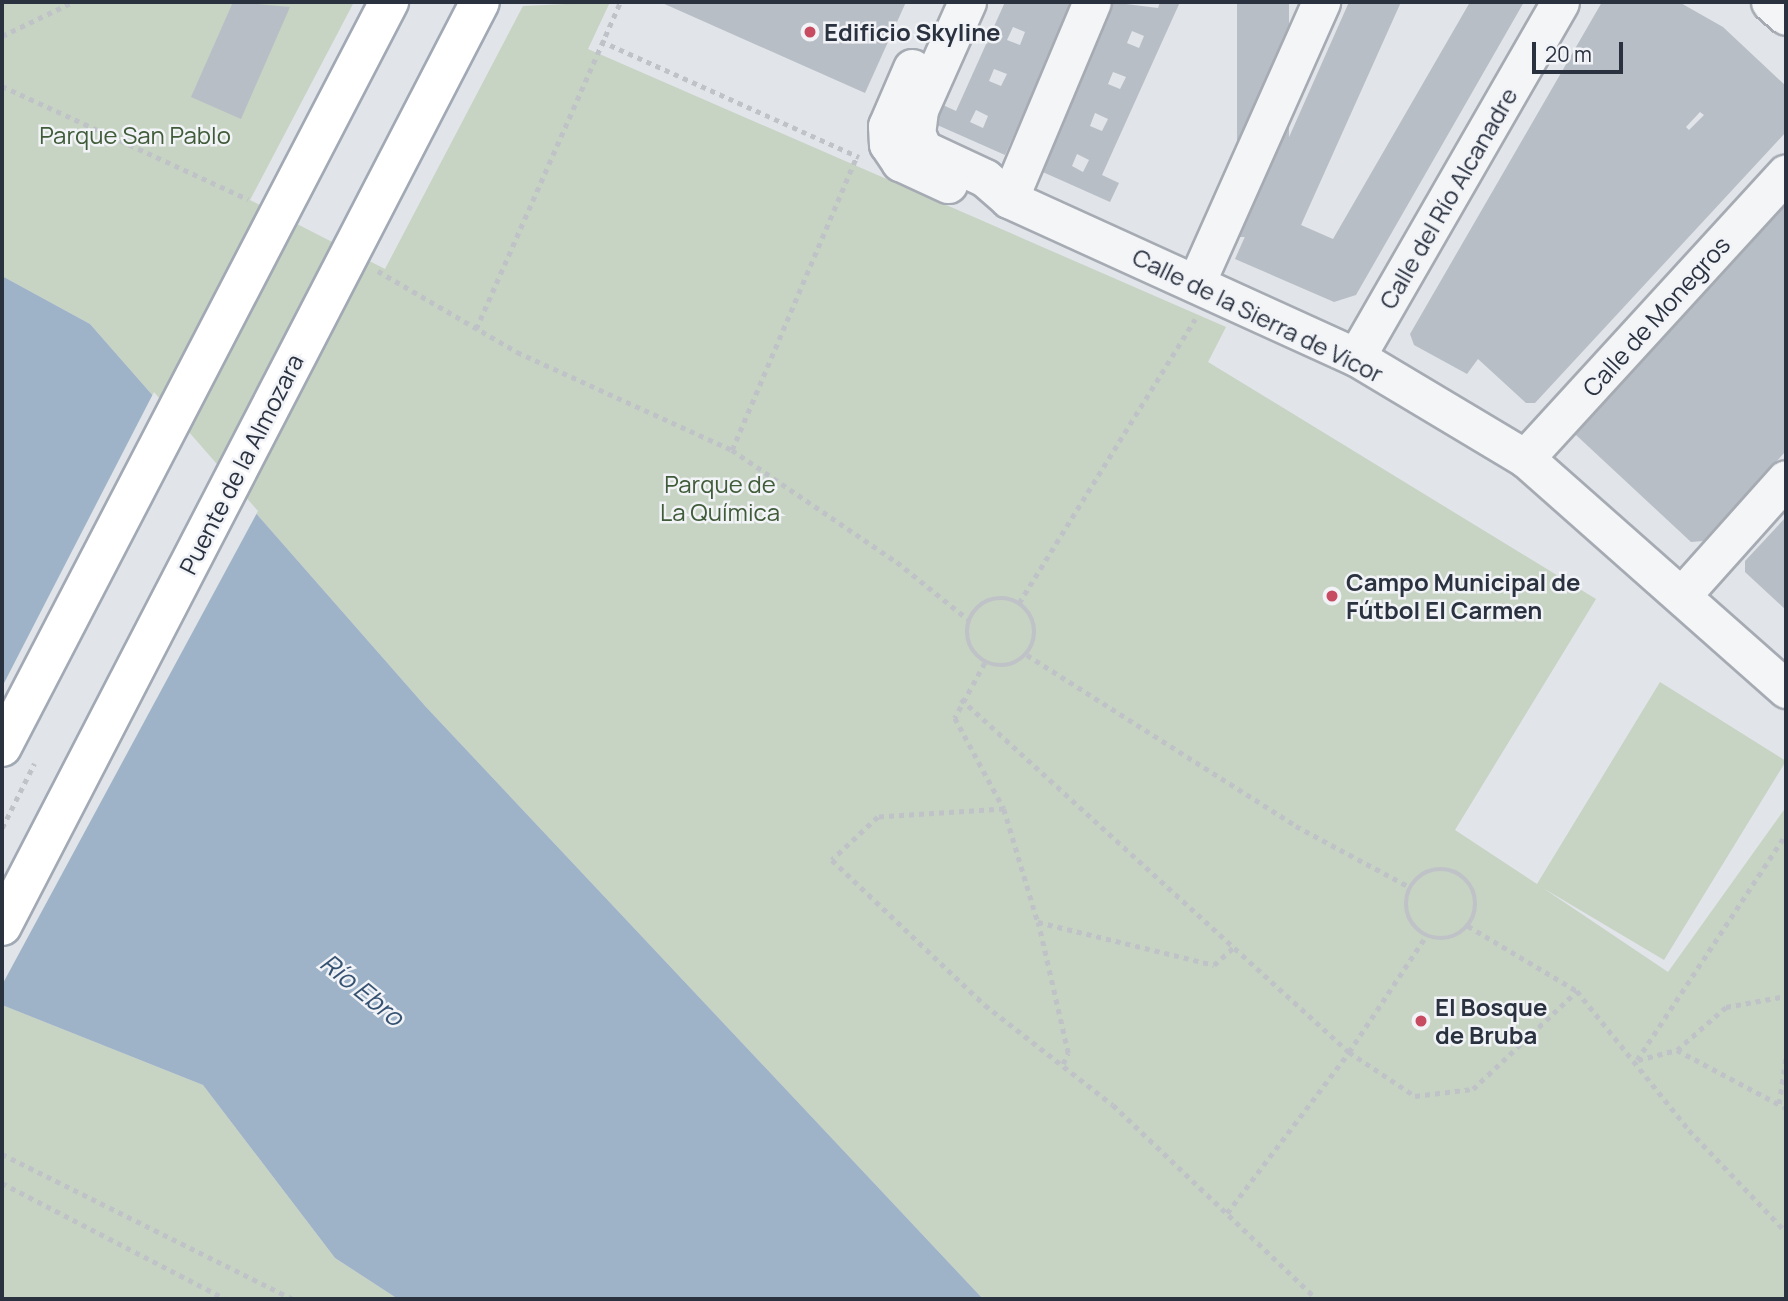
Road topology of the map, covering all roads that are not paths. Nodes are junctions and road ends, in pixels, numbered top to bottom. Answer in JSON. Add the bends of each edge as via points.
{"nodes":[{"id":1,"x":389,"y":2,"type":"edge"},
{"id":2,"x":480,"y":2,"type":"edge"},
{"id":3,"x":941,"y":2,"type":"edge"},
{"id":4,"x":967,"y":2,"type":"edge"},
{"id":5,"x":1092,"y":2,"type":"edge"},
{"id":6,"x":1321,"y":2,"type":"edge"},
{"id":7,"x":1560,"y":2,"type":"edge"},
{"id":8,"x":1770,"y":2,"type":"edge"},
{"id":9,"x":1786,"y":16,"type":"edge"},
{"id":10,"x":1786,"y":173,"type":"edge"},
{"id":11,"x":1009,"y":199,"type":"junction"},
{"id":12,"x":1196,"y":299,"type":"junction"},
{"id":13,"x":1356,"y":357,"type":"junction"},
{"id":14,"x":1525,"y":458,"type":"junction"},
{"id":15,"x":1786,"y":479,"type":"edge"},
{"id":16,"x":1683,"y":594,"type":"junction"},
{"id":17,"x":1786,"y":689,"type":"edge"},
{"id":18,"x":2,"y":747,"type":"edge"},
{"id":19,"x":2,"y":926,"type":"edge"}],
"edges":[{"from":1,"to":18,"type":"main road","bridge":true},
{"from":2,"to":19,"type":"main road","name":"Puente de la Almozara","bridge":true},
{"from":3,"to":11,"type":"street","via":[[891,115],[888,144],[910,168],[976,197]]},
{"from":4,"to":11,"type":"street","via":[[919,110],[916,133],[923,149],[985,178]]},
{"from":5,"to":11,"type":"street"},
{"from":6,"to":12,"type":"street"},
{"from":7,"to":13,"type":"street","name":"Calle del Río Alcanadre"},
{"from":8,"to":9,"type":"street"},
{"from":10,"to":14,"type":"street","name":"Calle de Monegros"},
{"from":11,"to":12,"type":"street","name":"Calle de la Sierra de Vicor"},
{"from":12,"to":13,"type":"street","name":"Calle de la Sierra de Vicor"},
{"from":13,"to":14,"type":"street","name":"Calle de la Sierra de Vicor"},
{"from":14,"to":16,"type":"street","name":"Calle de la Sierra de Vicor"},
{"from":15,"to":16,"type":"street"},
{"from":16,"to":17,"type":"street","name":"Calle de la Sierra de Vicor"}]}
